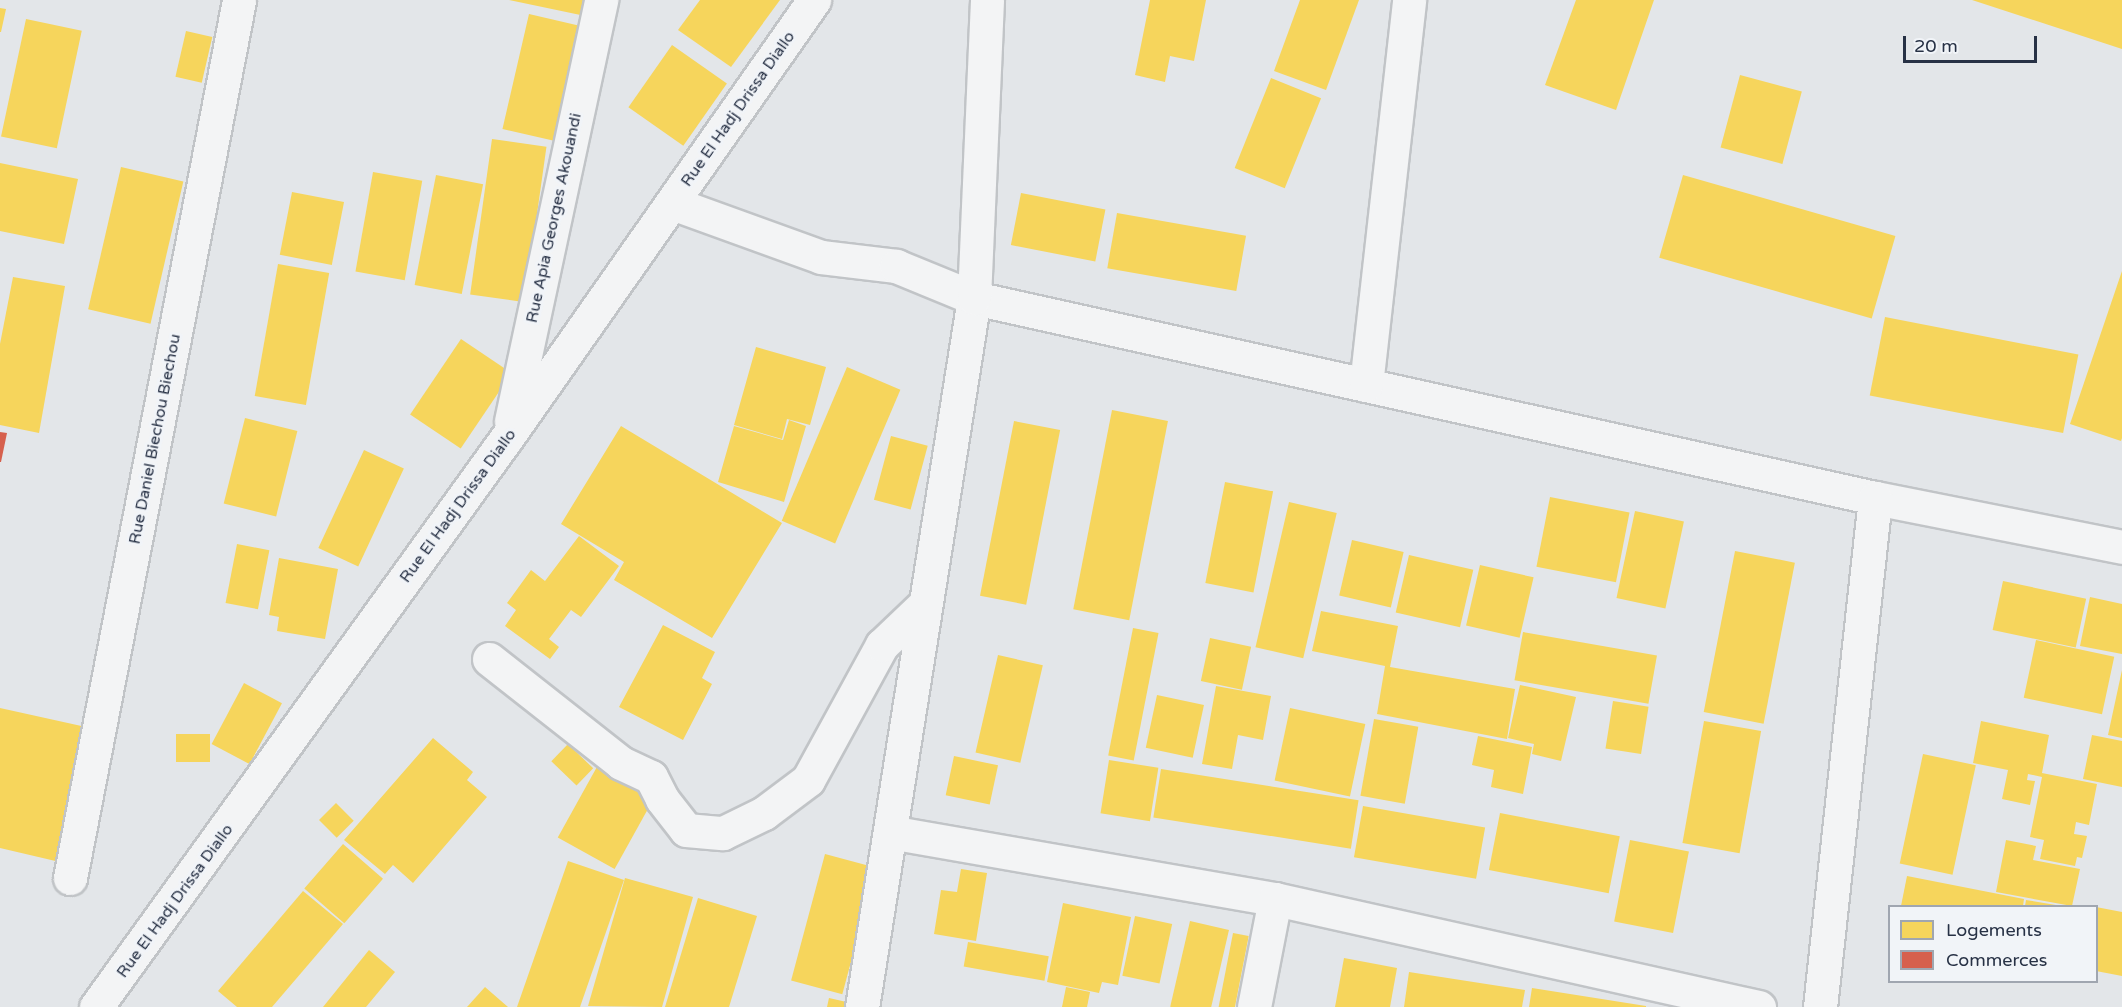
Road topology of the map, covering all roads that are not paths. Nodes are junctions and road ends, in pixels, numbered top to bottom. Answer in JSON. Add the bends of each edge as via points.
{"nodes":[{"id":1,"x":239,"y":0,"type":"edge"},
{"id":2,"x":601,"y":0,"type":"edge"},
{"id":3,"x":814,"y":0,"type":"edge"},
{"id":4,"x":987,"y":0,"type":"edge"},
{"id":5,"x":1409,"y":0,"type":"edge"},
{"id":6,"x":672,"y":203,"type":"junction"},
{"id":7,"x":974,"y":298,"type":"junction"},
{"id":8,"x":1366,"y":385,"type":"junction"},
{"id":9,"x":508,"y":436,"type":"junction"},
{"id":10,"x":1875,"y":498,"type":"junction"},
{"id":11,"x":2122,"y":547,"type":"edge"},
{"id":12,"x":925,"y":604,"type":"junction"},
{"id":13,"x":489,"y":659,"type":"dead end"},
{"id":14,"x":890,"y":832,"type":"junction"},
{"id":15,"x":70,"y":878,"type":"dead end"},
{"id":16,"x":1275,"y":899,"type":"junction"},
{"id":17,"x":113,"y":1001,"type":"edge"},
{"id":18,"x":862,"y":1007,"type":"edge"},
{"id":19,"x":1254,"y":1007,"type":"edge"},
{"id":20,"x":1759,"y":1007,"type":"edge"},
{"id":21,"x":1820,"y":1007,"type":"edge"}],
"edges":[{"from":1,"to":15,"type":"street","name":"Rue Daniel Biechou Biechou"},
{"from":2,"to":9,"type":"street","name":"Rue Apia Georges Akouandi"},
{"from":3,"to":6,"type":"street","name":"Rue El Hadj Drissa Diallo"},
{"from":4,"to":7,"type":"street"},
{"from":5,"to":8,"type":"street"},
{"from":6,"to":7,"type":"street","via":[[821,257],[896,266]]},
{"from":6,"to":9,"type":"street","name":"Rue El Hadj Drissa Diallo"},
{"from":7,"to":8,"type":"street"},
{"from":7,"to":12,"type":"street"},
{"from":8,"to":10,"type":"street"},
{"from":9,"to":17,"type":"street","name":"Rue El Hadj Drissa Diallo"},
{"from":10,"to":11,"type":"street"},
{"from":10,"to":21,"type":"street"},
{"from":12,"to":13,"type":"street","via":[[882,645],[808,780],[764,813],[723,833],[686,830],[651,777],[621,763]]},
{"from":12,"to":14,"type":"street"},
{"from":14,"to":16,"type":"street"},
{"from":14,"to":18,"type":"street"},
{"from":16,"to":19,"type":"street"},
{"from":16,"to":20,"type":"street"}]}
